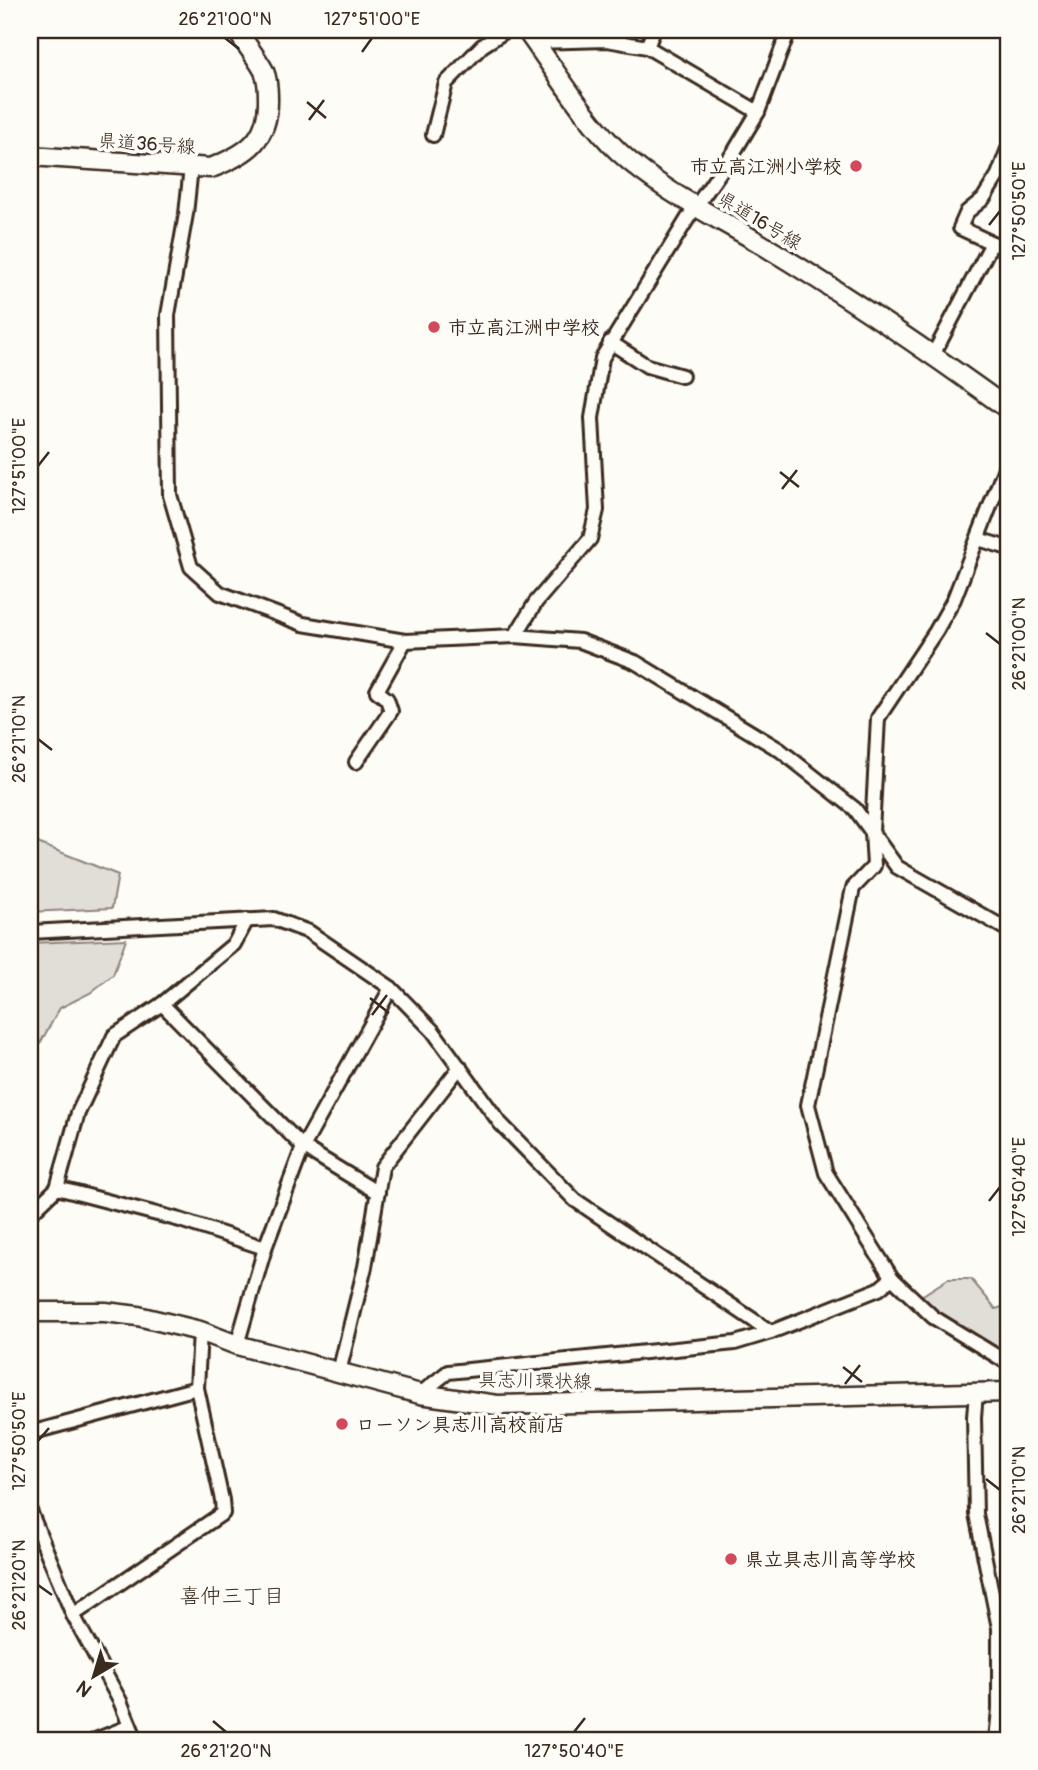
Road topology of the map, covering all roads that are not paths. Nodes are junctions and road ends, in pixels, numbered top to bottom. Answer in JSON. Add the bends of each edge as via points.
{"nodes":[{"id":1,"x":236,"y":30,"type":"edge"},
{"id":2,"x":507,"y":30,"type":"edge"},
{"id":3,"x":654,"y":30,"type":"edge"},
{"id":4,"x":789,"y":30,"type":"edge"},
{"id":5,"x":531,"y":36,"type":"edge"},
{"id":6,"x":647,"y":47,"type":"junction"},
{"id":7,"x":758,"y":111,"type":"junction"},
{"id":8,"x":433,"y":135,"type":"dead end"},
{"id":9,"x":1008,"y":149,"type":"edge"},
{"id":10,"x":30,"y":156,"type":"edge"},
{"id":11,"x":191,"y":167,"type":"junction"},
{"id":12,"x":697,"y":207,"type":"junction"},
{"id":13,"x":992,"y":243,"type":"junction"},
{"id":14,"x":1008,"y":248,"type":"edge"},
{"id":15,"x":610,"y":341,"type":"junction"},
{"id":16,"x":933,"y":355,"type":"junction"},
{"id":17,"x":682,"y":376,"type":"dead end"},
{"id":18,"x":1008,"y":409,"type":"edge"},
{"id":19,"x":1008,"y":460,"type":"edge"},
{"id":20,"x":978,"y":539,"type":"junction"},
{"id":21,"x":1008,"y":548,"type":"edge"},
{"id":22,"x":514,"y":636,"type":"junction"},
{"id":23,"x":405,"y":641,"type":"junction"},
{"id":24,"x":356,"y":762,"type":"dead end"},
{"id":25,"x":872,"y":832,"type":"junction"},
{"id":26,"x":247,"y":920,"type":"junction"},
{"id":27,"x":1008,"y":930,"type":"edge"},
{"id":28,"x":30,"y":932,"type":"edge"},
{"id":29,"x":391,"y":988,"type":"junction"},
{"id":30,"x":162,"y":1004,"type":"junction"},
{"id":31,"x":460,"y":1067,"type":"junction"},
{"id":32,"x":303,"y":1147,"type":"junction"},
{"id":33,"x":57,"y":1188,"type":"junction"},
{"id":34,"x":378,"y":1193,"type":"junction"},
{"id":35,"x":30,"y":1214,"type":"edge"},
{"id":36,"x":265,"y":1248,"type":"junction"},
{"id":37,"x":892,"y":1278,"type":"junction"},
{"id":38,"x":30,"y":1312,"type":"edge"},
{"id":39,"x":200,"y":1331,"type":"junction"},
{"id":40,"x":771,"y":1332,"type":"junction"},
{"id":41,"x":237,"y":1345,"type":"junction"},
{"id":42,"x":1008,"y":1363,"type":"edge"},
{"id":43,"x":338,"y":1372,"type":"junction"},
{"id":44,"x":197,"y":1388,"type":"junction"},
{"id":45,"x":976,"y":1392,"type":"junction"},
{"id":46,"x":1008,"y":1392,"type":"edge"},
{"id":47,"x":420,"y":1394,"type":"junction"},
{"id":48,"x":30,"y":1433,"type":"edge"},
{"id":49,"x":30,"y":1511,"type":"edge"},
{"id":50,"x":73,"y":1615,"type":"junction"},
{"id":51,"x":130,"y":1726,"type":"junction"},
{"id":52,"x":95,"y":1740,"type":"edge"},
{"id":53,"x":136,"y":1740,"type":"edge"},
{"id":54,"x":996,"y":1740,"type":"edge"}],
"edges":[{"from":1,"to":11,"type":"main road","name":"県道36号線","via":[[265,73],[266,123],[262,133],[235,158],[211,168]]},
{"from":2,"to":8,"type":"street","via":[[482,46],[446,83]]},
{"from":3,"to":6,"type":"street"},
{"from":4,"to":7,"type":"street"},
{"from":5,"to":6,"type":"street"},
{"from":5,"to":12,"type":"main road","name":"県道16号線","via":[[617,150],[644,174]]},
{"from":6,"to":7,"type":"street"},
{"from":7,"to":12,"type":"street"},
{"from":9,"to":13,"type":"street","via":[[998,175],[983,199],[967,212],[960,228]]},
{"from":10,"to":11,"type":"main road","name":"県道36号線"},
{"from":11,"to":23,"type":"street","via":[[168,315],[170,495],[191,568],[220,593],[303,624]]},
{"from":12,"to":15,"type":"street"},
{"from":12,"to":16,"type":"main road","name":"県道16号線"},
{"from":13,"to":14,"type":"street"},
{"from":13,"to":16,"type":"street"},
{"from":15,"to":17,"type":"street","via":[[647,366]]},
{"from":15,"to":22,"type":"street","via":[[602,358],[593,418],[597,510],[590,539],[536,602]]},
{"from":16,"to":18,"type":"main road","name":"県道16号線"},
{"from":19,"to":20,"type":"street"},
{"from":20,"to":21,"type":"street"},
{"from":20,"to":25,"type":"street","via":[[954,599],[878,718]]},
{"from":22,"to":23,"type":"street"},
{"from":22,"to":25,"type":"street","via":[[580,641],[635,662],[780,750],[855,809]]},
{"from":23,"to":24,"type":"street","via":[[377,691],[387,699],[391,711]]},
{"from":25,"to":27,"type":"street","via":[[897,867]]},
{"from":25,"to":37,"type":"street","via":[[874,866],[853,888],[807,1105],[827,1173]]},
{"from":26,"to":28,"type":"street"},
{"from":26,"to":29,"type":"street","via":[[274,919],[309,932]]},
{"from":26,"to":30,"type":"street","via":[[234,944]]},
{"from":29,"to":31,"type":"street"},
{"from":29,"to":32,"type":"street"},
{"from":30,"to":32,"type":"street"},
{"from":30,"to":33,"type":"street","via":[[114,1036],[78,1113]]},
{"from":31,"to":34,"type":"street","via":[[382,1167]]},
{"from":31,"to":40,"type":"street","via":[[500,1124],[575,1200]]},
{"from":32,"to":34,"type":"street"},
{"from":32,"to":36,"type":"street"},
{"from":33,"to":35,"type":"street"},
{"from":33,"to":36,"type":"street"},
{"from":34,"to":43,"type":"street"},
{"from":36,"to":41,"type":"street"},
{"from":37,"to":40,"type":"street","via":[[879,1289]]},
{"from":37,"to":42,"type":"street","via":[[933,1317]]},
{"from":38,"to":39,"type":"main road","name":"具志川環状線","via":[[116,1313]]},
{"from":39,"to":41,"type":"main road","name":"具志川環状線"},
{"from":39,"to":44,"type":"street"},
{"from":40,"to":47,"type":"street","via":[[735,1343],[448,1373]]},
{"from":41,"to":43,"type":"main road","name":"具志川環状線"},
{"from":43,"to":47,"type":"main road","name":"具志川環状線"},
{"from":44,"to":48,"type":"street"},
{"from":44,"to":50,"type":"street","via":[[223,1513]]},
{"from":45,"to":46,"type":"main road","name":"具志川環状線"},
{"from":45,"to":47,"type":"main road","name":"具志川環状線","via":[[498,1405]]},
{"from":45,"to":54,"type":"street","via":[[975,1514],[999,1628]]},
{"from":49,"to":50,"type":"street"},
{"from":50,"to":51,"type":"street"},
{"from":51,"to":52,"type":"street"},
{"from":51,"to":53,"type":"street"}]}
